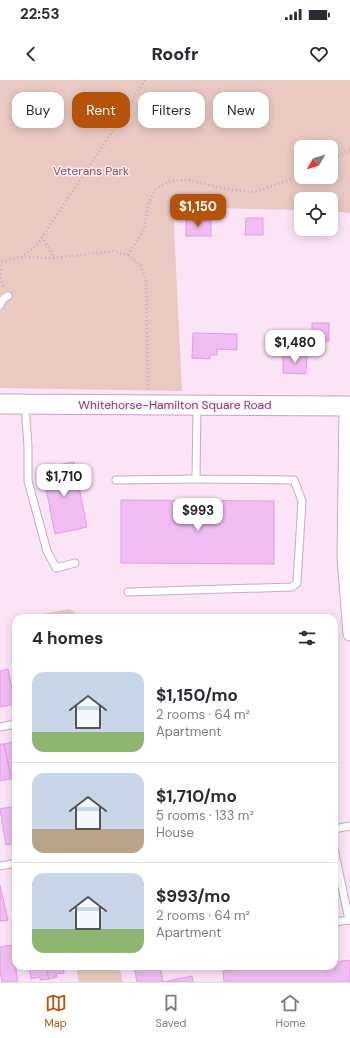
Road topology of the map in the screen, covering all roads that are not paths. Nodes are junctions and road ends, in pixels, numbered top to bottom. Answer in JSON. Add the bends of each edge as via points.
{"nodes":[{"id":1,"x":8,"y":296,"type":"dead end"},
{"id":2,"x":0,"y":305,"type":"edge"},
{"id":3,"x":0,"y":404,"type":"edge"},
{"id":4,"x":25,"y":404,"type":"junction"},
{"id":5,"x":197,"y":404,"type":"junction"},
{"id":6,"x":348,"y":406,"type":"edge"},
{"id":7,"x":196,"y":479,"type":"junction"},
{"id":8,"x":116,"y":480,"type":"dead end"},
{"id":9,"x":75,"y":563,"type":"dead end"},
{"id":10,"x":128,"y":592,"type":"dead end"},
{"id":11,"x":350,"y":634,"type":"edge"},
{"id":12,"x":12,"y":725,"type":"edge"},
{"id":13,"x":0,"y":727,"type":"edge"},
{"id":14,"x":350,"y":826,"type":"edge"},
{"id":15,"x":338,"y":828,"type":"edge"},
{"id":16,"x":12,"y":864,"type":"edge"},
{"id":17,"x":0,"y":866,"type":"edge"},
{"id":18,"x":338,"y":869,"type":"edge"},
{"id":19,"x":338,"y":921,"type":"edge"}],
"edges":[{"from":1,"to":2,"type":"lane"},
{"from":3,"to":4,"type":"street","name":"Whitehorse-Hamilton Square Road"},
{"from":4,"to":5,"type":"street","name":"Whitehorse-Hamilton Square Road"},
{"from":4,"to":9,"type":"lane","via":[[28,481],[48,551],[56,568]]},
{"from":5,"to":6,"type":"street","name":"Whitehorse-Hamilton Square Road"},
{"from":5,"to":7,"type":"lane"},
{"from":6,"to":11,"type":"street","via":[[344,558]]},
{"from":7,"to":8,"type":"lane"},
{"from":7,"to":10,"type":"lane","via":[[294,480],[302,501],[297,583],[292,587]]},
{"from":12,"to":13,"type":"lane"},
{"from":14,"to":15,"type":"lane"},
{"from":16,"to":17,"type":"lane"},
{"from":18,"to":19,"type":"lane","via":[[349,920]]}]}
